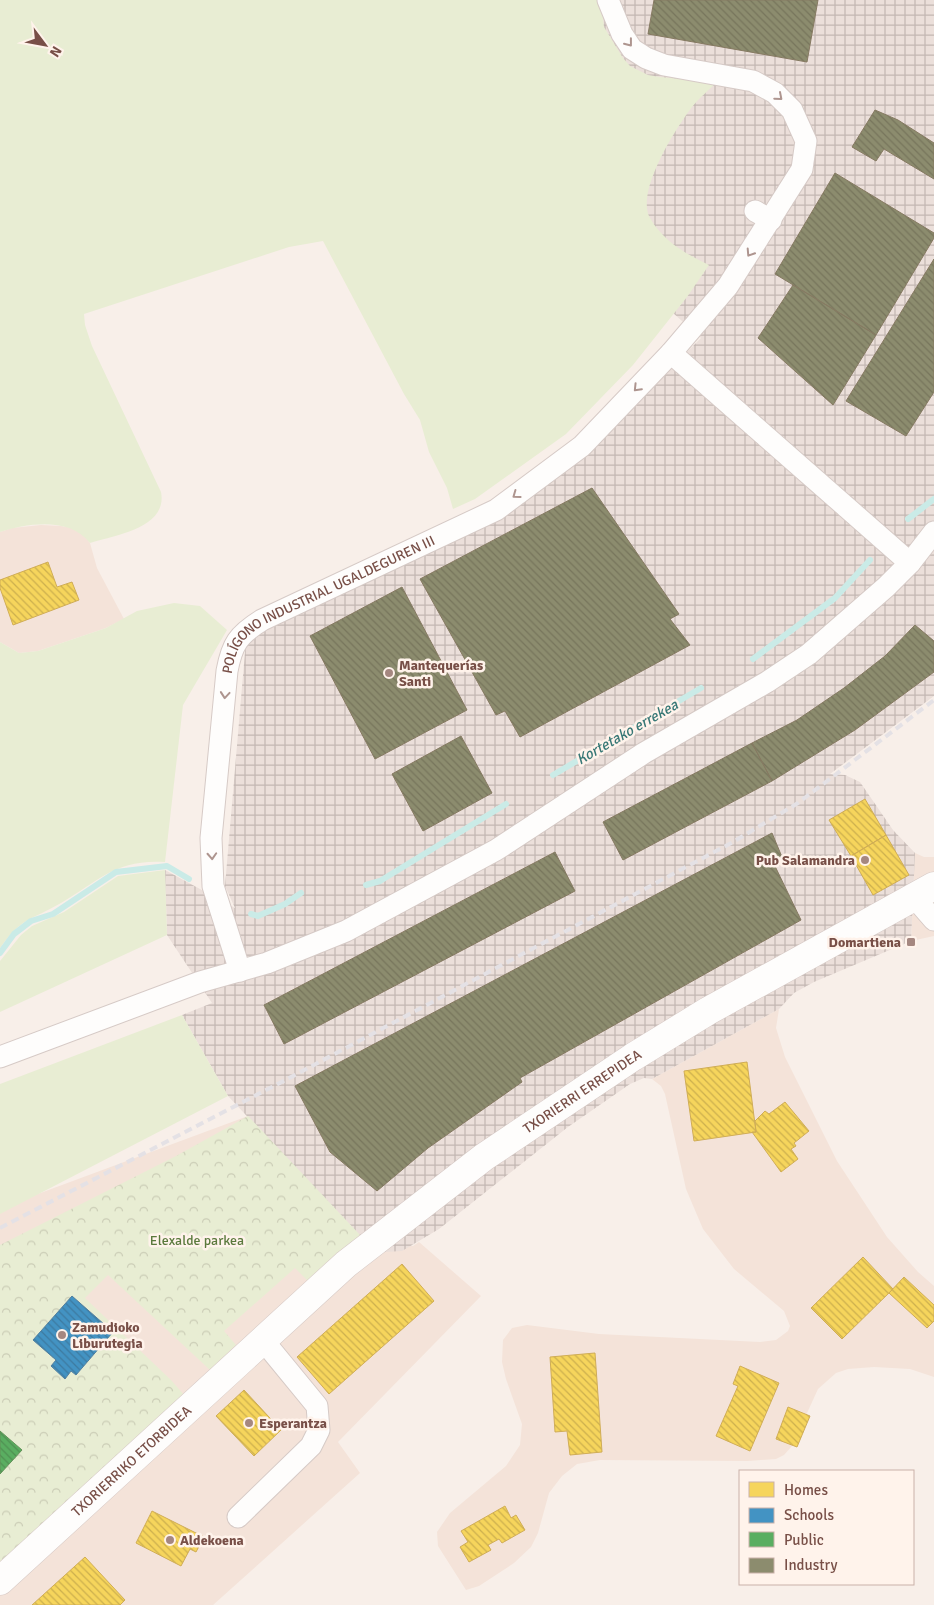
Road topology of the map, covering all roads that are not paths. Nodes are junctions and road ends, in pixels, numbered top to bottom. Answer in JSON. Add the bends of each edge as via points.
{"nodes":[{"id":1,"x":608,"y":0,"type":"edge"},
{"id":2,"x":671,"y":353,"type":"junction"},
{"id":3,"x":934,"y":532,"type":"edge"},
{"id":4,"x":910,"y":563,"type":"junction"},
{"id":5,"x":924,"y":892,"type":"edge"},
{"id":6,"x":934,"y":920,"type":"edge"},
{"id":7,"x":240,"y":971,"type":"junction"},
{"id":8,"x":0,"y":1057,"type":"edge"},
{"id":9,"x":262,"y":1339,"type":"junction"},
{"id":10,"x":238,"y":1517,"type":"dead end"},
{"id":11,"x":0,"y":1581,"type":"edge"}],
"edges":[{"from":1,"to":2,"type":"street","name":"POLÍGONO INDUSTRIAL UGALDEGUREN III","one_way":true,"via":[[632,49],[664,65],[753,81],[775,93],[792,110],[806,141],[802,169],[763,216],[728,286]]},
{"from":2,"to":4,"type":"street"},
{"from":2,"to":7,"type":"street","name":"POLÍGONO INDUSTRIAL UGALDEGUREN III","one_way":true,"via":[[582,446],[496,510],[262,620],[244,631],[231,649],[211,838],[214,886]]},
{"from":3,"to":4,"type":"street"},
{"from":4,"to":7,"type":"street","via":[[809,654],[644,753],[496,850],[346,931]]},
{"from":5,"to":6,"type":"street"},
{"from":5,"to":9,"type":"street","name":"TXORIERRI ERREPIDEA","via":[[708,1011],[560,1104],[484,1156],[346,1264]]},
{"from":7,"to":8,"type":"street","via":[[200,982]]},
{"from":9,"to":10,"type":"street","via":[[317,1406],[319,1430],[311,1446]]},
{"from":9,"to":11,"type":"street","name":"TXORIERRIKO ETORBIDEA"}]}
